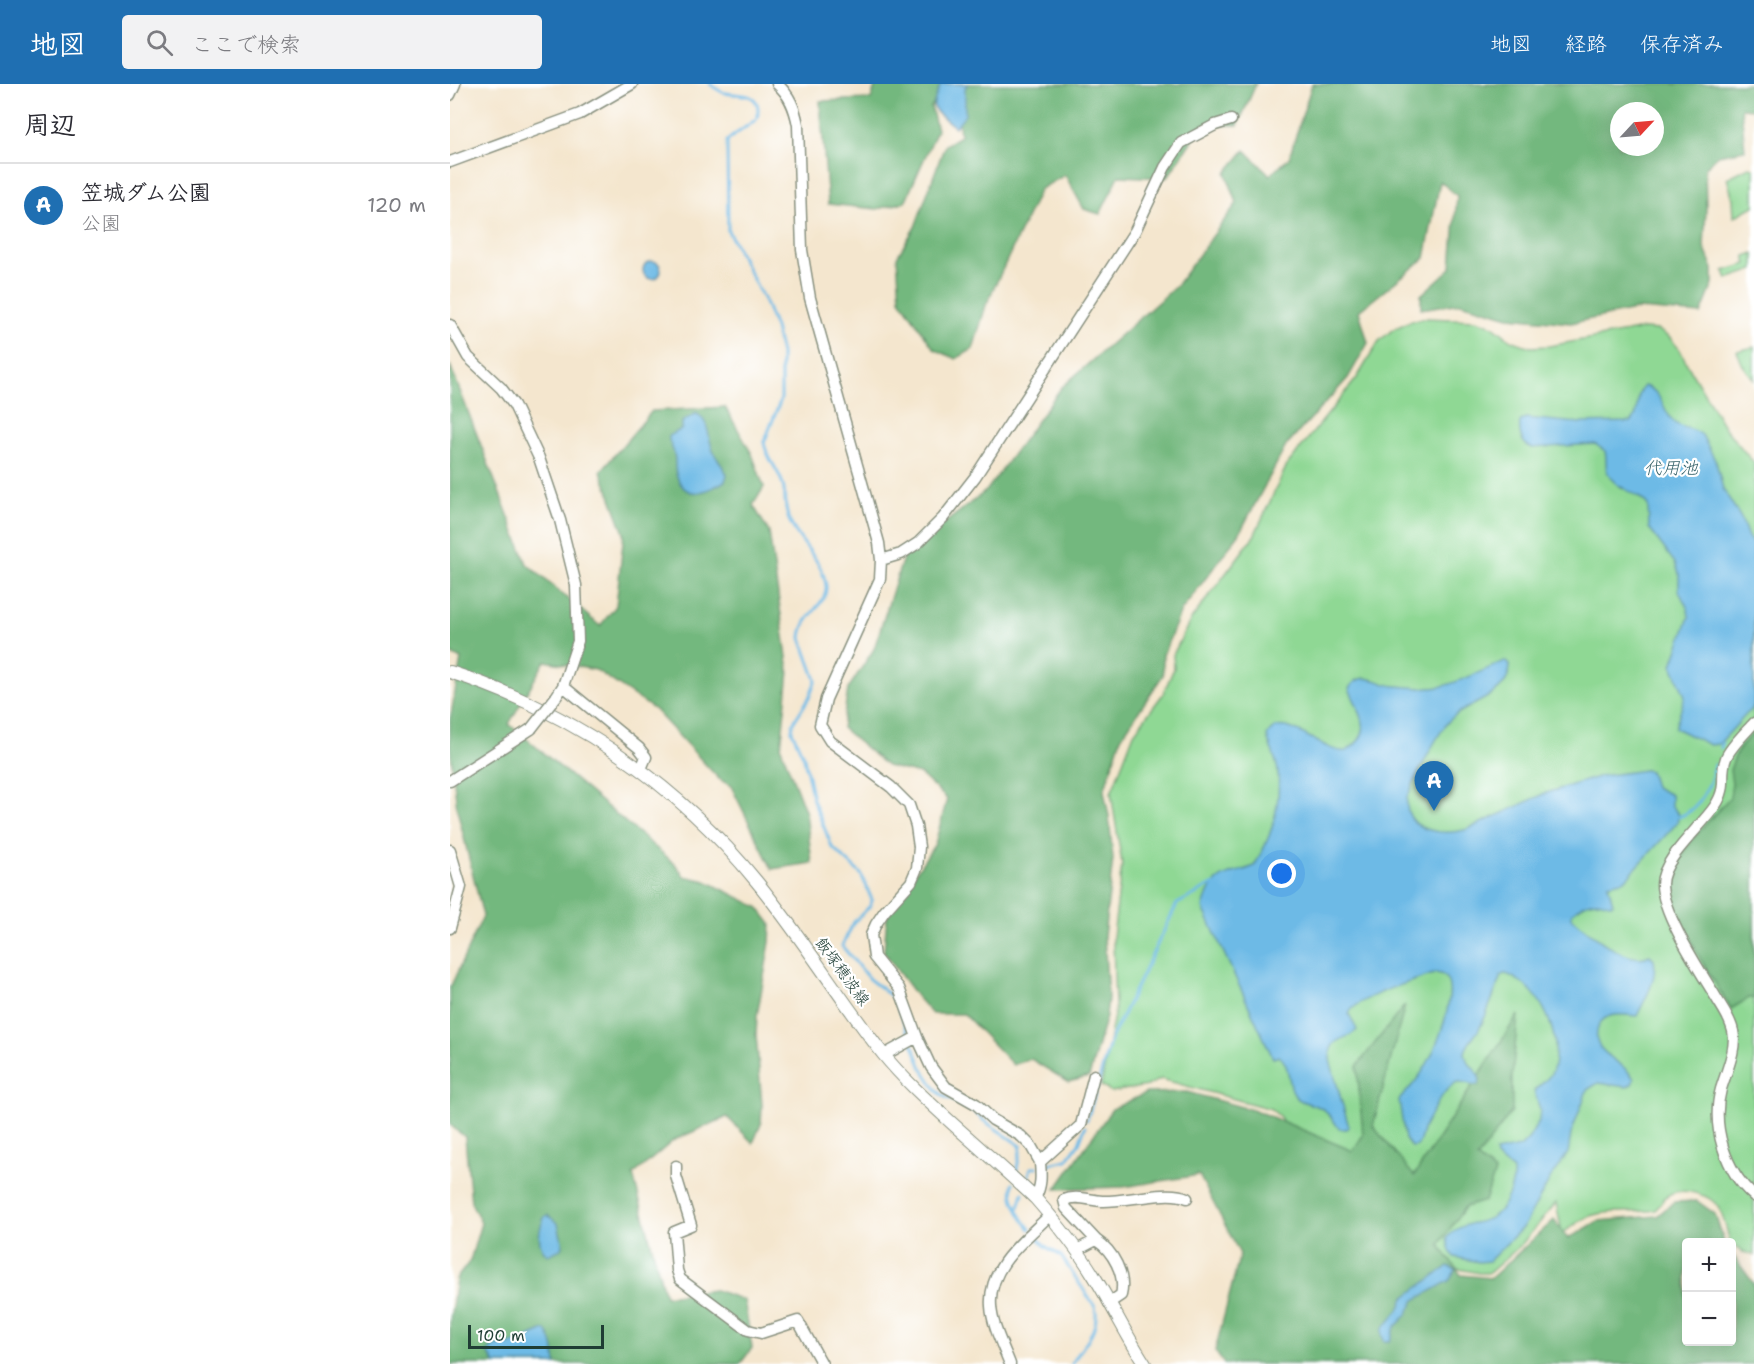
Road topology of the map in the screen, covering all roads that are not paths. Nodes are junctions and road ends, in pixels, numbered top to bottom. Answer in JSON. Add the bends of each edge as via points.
{"nodes":[{"id":1,"x":455,"y":84,"type":"edge"},
{"id":2,"x":632,"y":84,"type":"edge"},
{"id":3,"x":777,"y":84,"type":"edge"},
{"id":4,"x":450,"y":95,"type":"edge"},
{"id":5,"x":1231,"y":120,"type":"dead end"},
{"id":6,"x":450,"y":162,"type":"edge"},
{"id":7,"x":450,"y":326,"type":"edge"},
{"id":8,"x":881,"y":560,"type":"junction"},
{"id":9,"x":450,"y":672,"type":"edge"},
{"id":10,"x":563,"y":686,"type":"junction"},
{"id":11,"x":1754,"y":723,"type":"edge"},
{"id":12,"x":641,"y":769,"type":"junction"},
{"id":13,"x":450,"y":781,"type":"edge"},
{"id":14,"x":450,"y":850,"type":"edge"},
{"id":15,"x":450,"y":928,"type":"edge"},
{"id":16,"x":917,"y":1037,"type":"junction"},
{"id":17,"x":884,"y":1055,"type":"junction"},
{"id":18,"x":1094,"y":1074,"type":"dead end"},
{"id":19,"x":1040,"y":1162,"type":"junction"},
{"id":20,"x":676,"y":1166,"type":"dead end"},
{"id":21,"x":1754,"y":1196,"type":"edge"},
{"id":22,"x":1035,"y":1198,"type":"junction"},
{"id":23,"x":1187,"y":1198,"type":"dead end"},
{"id":24,"x":1050,"y":1215,"type":"junction"},
{"id":25,"x":1096,"y":1240,"type":"junction"},
{"id":26,"x":1077,"y":1250,"type":"junction"},
{"id":27,"x":1109,"y":1303,"type":"junction"},
{"id":28,"x":822,"y":1364,"type":"edge"},
{"id":29,"x":1010,"y":1364,"type":"edge"},
{"id":30,"x":1145,"y":1364,"type":"edge"}],
"edges":[{"from":1,"to":4,"type":"street"},
{"from":2,"to":6,"type":"street","via":[[580,114]]},
{"from":3,"to":8,"type":"street","via":[[789,98],[798,125],[802,250],[810,298]]},
{"from":5,"to":8,"type":"street","via":[[1181,142],[1135,231],[975,477],[918,543]]},
{"from":7,"to":10,"type":"street","via":[[468,357],[514,405],[539,458],[560,520],[576,585],[578,641]]},
{"from":8,"to":16,"type":"street","via":[[880,579],[826,699],[820,725],[830,741],[909,805],[916,826],[917,868],[871,935],[874,957],[899,988]]},
{"from":9,"to":12,"type":"main road","name":"飯塚穂波線","via":[[484,682],[559,717]]},
{"from":10,"to":12,"type":"street","via":[[639,748],[646,757]]},
{"from":10,"to":13,"type":"street","bridge":true,"via":[[531,729]]},
{"from":11,"to":21,"type":"street","via":[[1726,758],[1723,791],[1683,843],[1662,885],[1668,911],[1734,1034],[1717,1107],[1731,1169]]},
{"from":12,"to":17,"type":"main road","name":"飯塚穂波線","via":[[721,840],[757,882]]},
{"from":14,"to":15,"type":"street","via":[[461,887]]},
{"from":16,"to":17,"type":"street"},
{"from":16,"to":19,"type":"street","via":[[931,1068],[946,1087],[1021,1136]]},
{"from":17,"to":22,"type":"main road","name":"飯塚穂波線","via":[[927,1100]]},
{"from":18,"to":19,"type":"street","via":[[1081,1125]]},
{"from":19,"to":22,"type":"street","via":[[1041,1179]]},
{"from":20,"to":28,"type":"street","via":[[692,1225],[674,1232],[680,1279],[748,1330],[761,1333],[798,1321]]},
{"from":22,"to":24,"type":"main road","name":"飯塚穂波線"},
{"from":23,"to":25,"type":"street","via":[[1179,1194],[1104,1201],[1070,1197],[1064,1200],[1066,1208]]},
{"from":24,"to":26,"type":"main road","name":"飯塚穂波線"},
{"from":24,"to":29,"type":"street","via":[[1001,1264],[993,1284],[991,1306]]},
{"from":25,"to":26,"type":"street"},
{"from":25,"to":27,"type":"street","via":[[1112,1254],[1120,1278],[1121,1295]]},
{"from":26,"to":27,"type":"main road","name":"飯塚穂波線"},
{"from":27,"to":30,"type":"main road","name":"飯塚穂波線"}]}
